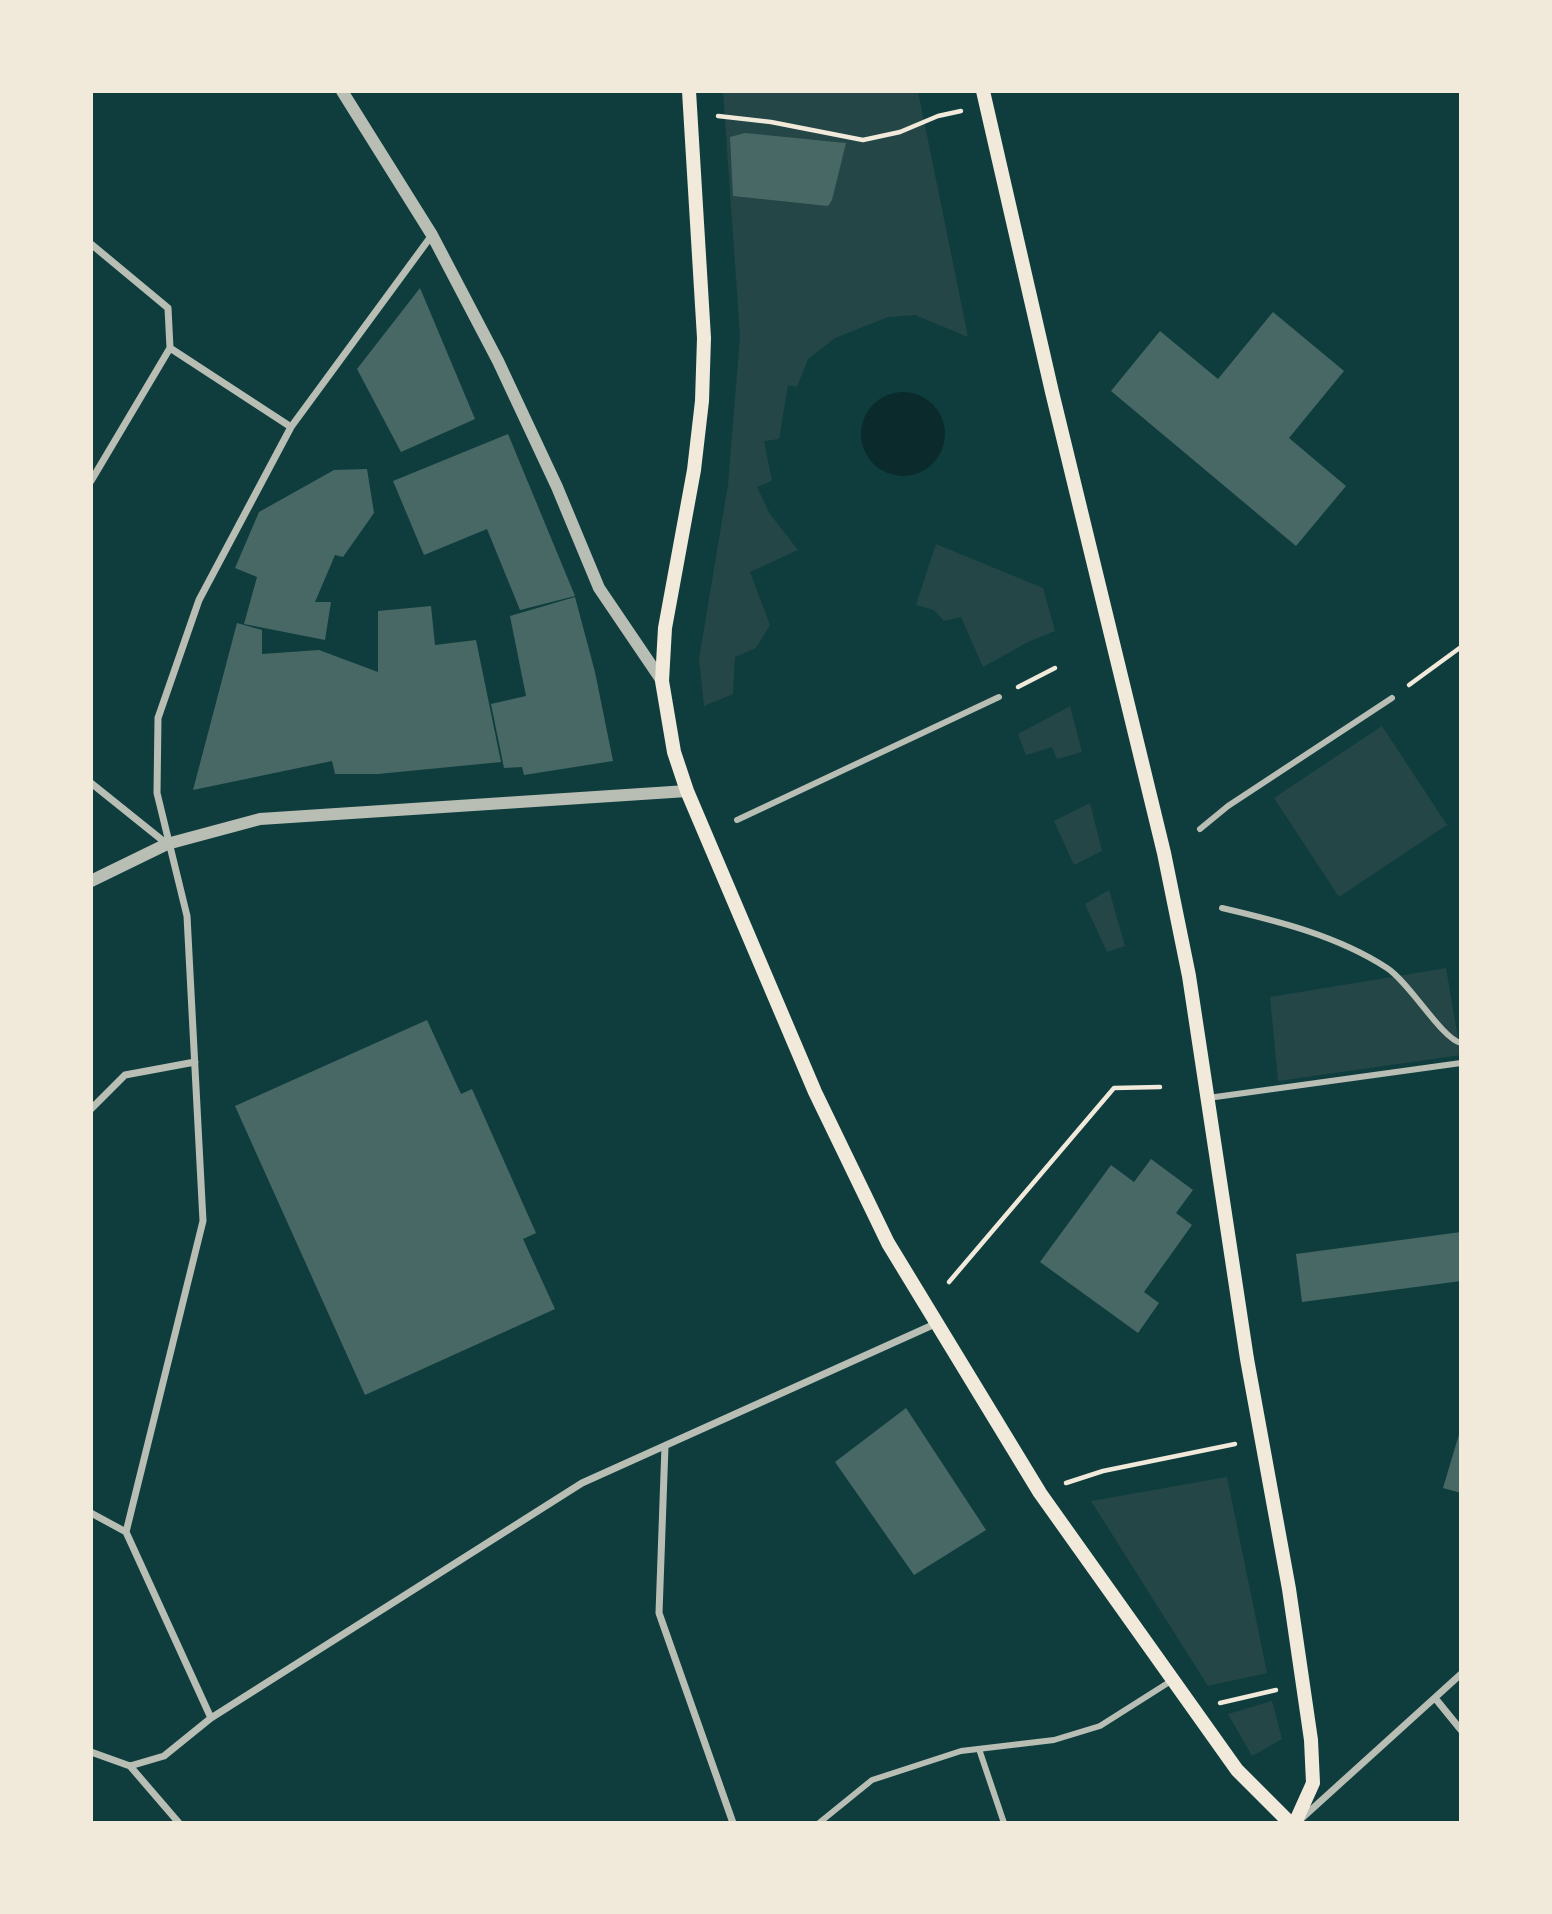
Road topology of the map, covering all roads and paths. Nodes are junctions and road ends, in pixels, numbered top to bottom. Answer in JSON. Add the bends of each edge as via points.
{"nodes":[{"id":1,"x":342,"y":91,"type":"edge"},
{"id":2,"x":689,"y":91,"type":"edge"},
{"id":3,"x":985,"y":98,"type":"edge"},
{"id":4,"x":689,"y":112,"type":"junction"},
{"id":5,"x":432,"y":235,"type":"junction"},
{"id":6,"x":91,"y":244,"type":"edge"},
{"id":7,"x":170,"y":348,"type":"junction"},
{"id":8,"x":292,"y":427,"type":"junction"},
{"id":9,"x":91,"y":481,"type":"edge"},
{"id":10,"x":1461,"y":647,"type":"edge"},
{"id":11,"x":1055,"y":668,"type":"dead end"},
{"id":12,"x":662,"y":681,"type":"junction"},
{"id":13,"x":999,"y":697,"type":"joint"},
{"id":14,"x":1392,"y":698,"type":"joint"},
{"id":15,"x":91,"y":783,"type":"edge"},
{"id":16,"x":687,"y":791,"type":"junction"},
{"id":17,"x":737,"y":820,"type":"dead end"},
{"id":18,"x":1200,"y":829,"type":"dead end"},
{"id":19,"x":167,"y":844,"type":"junction"},
{"id":20,"x":91,"y":881,"type":"edge"},
{"id":21,"x":1222,"y":908,"type":"dead end"},
{"id":22,"x":1461,"y":1043,"type":"edge"},
{"id":23,"x":195,"y":1062,"type":"junction"},
{"id":24,"x":1461,"y":1063,"type":"edge"},
{"id":25,"x":1160,"y":1087,"type":"dead end"},
{"id":26,"x":1209,"y":1098,"type":"junction"},
{"id":27,"x":91,"y":1109,"type":"edge"},
{"id":28,"x":949,"y":1282,"type":"dead end"},
{"id":29,"x":935,"y":1324,"type":"junction"},
{"id":30,"x":1260,"y":1439,"type":"junction"},
{"id":31,"x":665,"y":1446,"type":"junction"},
{"id":32,"x":1040,"y":1493,"type":"junction"},
{"id":33,"x":91,"y":1513,"type":"edge"},
{"id":34,"x":125,"y":1532,"type":"junction"},
{"id":35,"x":1461,"y":1674,"type":"edge"},
{"id":36,"x":1171,"y":1681,"type":"junction"},
{"id":37,"x":1284,"y":1688,"type":"dead end"},
{"id":38,"x":1435,"y":1698,"type":"junction"},
{"id":39,"x":1212,"y":1704,"type":"dead end"},
{"id":40,"x":211,"y":1718,"type":"junction"},
{"id":41,"x":1461,"y":1730,"type":"edge"},
{"id":42,"x":979,"y":1749,"type":"junction"},
{"id":43,"x":91,"y":1752,"type":"edge"},
{"id":44,"x":130,"y":1766,"type":"junction"},
{"id":45,"x":179,"y":1823,"type":"edge"},
{"id":46,"x":733,"y":1823,"type":"edge"},
{"id":47,"x":819,"y":1823,"type":"edge"},
{"id":48,"x":1004,"y":1823,"type":"edge"},
{"id":49,"x":1294,"y":1823,"type":"edge"}],
"edges":[{"from":1,"to":5,"type":"street"},
{"from":2,"to":4,"type":"main road"},
{"from":3,"to":4,"type":"path","via":[[900,132],[863,140]]},
{"from":3,"to":26,"type":"main road","via":[[1164,853]]},
{"from":4,"to":12,"type":"main road","via":[[704,338],[702,401],[665,628]]},
{"from":5,"to":8,"type":"street"},
{"from":5,"to":12,"type":"street","via":[[558,487],[598,588]]},
{"from":6,"to":7,"type":"street","via":[[168,308]]},
{"from":7,"to":8,"type":"street"},
{"from":7,"to":9,"type":"street"},
{"from":8,"to":19,"type":"street","via":[[199,600],[158,718],[157,793]]},
{"from":10,"to":14,"type":"path"},
{"from":11,"to":13,"type":"path"},
{"from":12,"to":16,"type":"main road","via":[[674,752]]},
{"from":13,"to":17,"type":"street"},
{"from":14,"to":18,"type":"street"},
{"from":15,"to":19,"type":"street"},
{"from":16,"to":19,"type":"street","via":[[260,819]]},
{"from":16,"to":29,"type":"main road","via":[[815,1093],[888,1243]]},
{"from":19,"to":20,"type":"street"},
{"from":19,"to":23,"type":"street","via":[[187,916]]},
{"from":21,"to":22,"type":"street","via":[[1335,941],[1389,969],[1452,1041]]},
{"from":23,"to":27,"type":"street","via":[[125,1075]]},
{"from":23,"to":34,"type":"street","via":[[203,1221]]},
{"from":24,"to":26,"type":"street"},
{"from":25,"to":28,"type":"path","via":[[1114,1088]]},
{"from":26,"to":30,"type":"main road"},
{"from":29,"to":31,"type":"street"},
{"from":29,"to":32,"type":"main road"},
{"from":30,"to":32,"type":"path","via":[[1103,1471]]},
{"from":30,"to":49,"type":"main road","via":[[1289,1589],[1311,1740],[1313,1783]]},
{"from":31,"to":40,"type":"street","via":[[582,1483]]},
{"from":31,"to":46,"type":"street","via":[[659,1613]]},
{"from":32,"to":36,"type":"main road"},
{"from":33,"to":34,"type":"street"},
{"from":34,"to":40,"type":"street"},
{"from":35,"to":38,"type":"street"},
{"from":36,"to":42,"type":"street","via":[[1100,1726],[1054,1740]]},
{"from":36,"to":49,"type":"main road","via":[[1237,1770]]},
{"from":37,"to":39,"type":"path"},
{"from":38,"to":41,"type":"street"},
{"from":38,"to":49,"type":"street"},
{"from":40,"to":44,"type":"street","via":[[164,1756]]},
{"from":42,"to":47,"type":"street","via":[[872,1780]]},
{"from":42,"to":48,"type":"street"},
{"from":43,"to":44,"type":"street"},
{"from":44,"to":45,"type":"street"}]}
